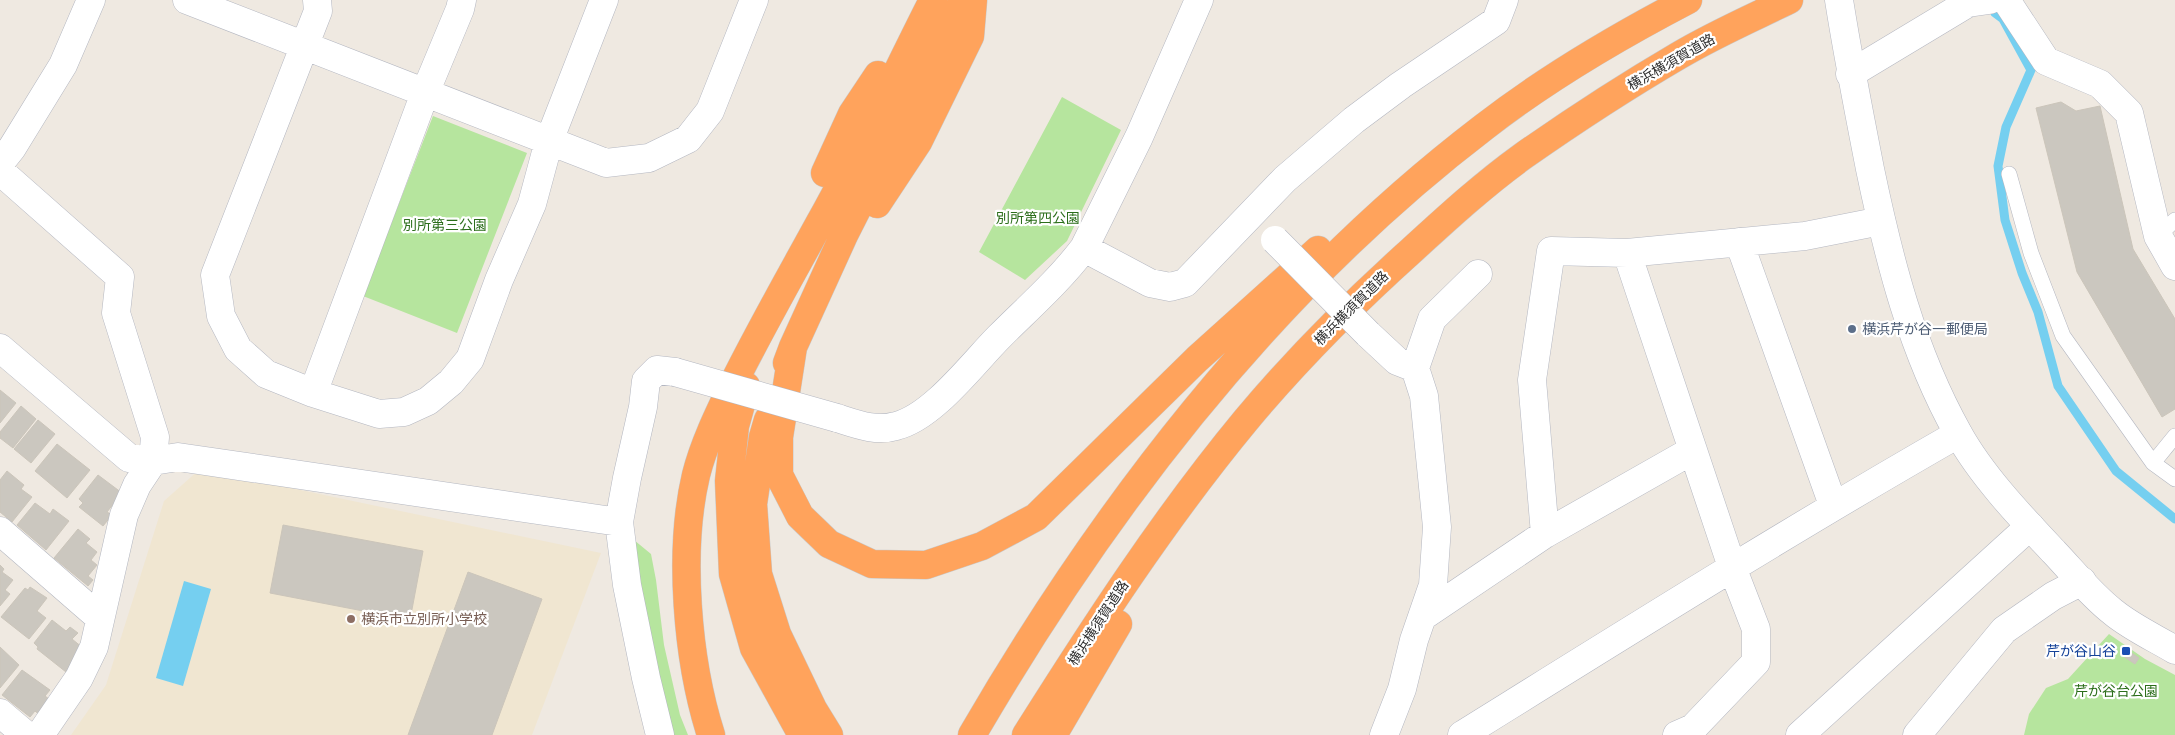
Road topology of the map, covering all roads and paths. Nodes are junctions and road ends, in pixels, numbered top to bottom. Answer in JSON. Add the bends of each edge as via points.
{"nodes":[{"id":1,"x":91,"y":0,"type":"edge"},
{"id":2,"x":187,"y":0,"type":"edge"},
{"id":3,"x":317,"y":0,"type":"edge"},
{"id":4,"x":462,"y":0,"type":"edge"},
{"id":5,"x":604,"y":0,"type":"edge"},
{"id":6,"x":754,"y":0,"type":"edge"},
{"id":7,"x":928,"y":0,"type":"edge"},
{"id":8,"x":933,"y":0,"type":"edge"},
{"id":9,"x":963,"y":0,"type":"edge"},
{"id":10,"x":973,"y":0,"type":"edge"},
{"id":11,"x":1199,"y":0,"type":"edge"},
{"id":12,"x":1504,"y":0,"type":"edge"},
{"id":13,"x":1688,"y":0,"type":"edge"},
{"id":14,"x":1788,"y":0,"type":"edge"},
{"id":15,"x":1839,"y":0,"type":"edge"},
{"id":16,"x":1989,"y":0,"type":"edge"},
{"id":17,"x":2006,"y":0,"type":"edge"},
{"id":18,"x":302,"y":46,"type":"junction"},
{"id":19,"x":1850,"y":74,"type":"junction"},
{"id":20,"x":425,"y":93,"type":"junction"},
{"id":21,"x":549,"y":141,"type":"junction"},
{"id":22,"x":0,"y":163,"type":"edge"},
{"id":23,"x":0,"y":171,"type":"edge"},
{"id":24,"x":2009,"y":174,"type":"dead end"},
{"id":25,"x":1419,"y":179,"type":"junction"},
{"id":26,"x":1251,"y":216,"type":"junction"},
{"id":27,"x":1881,"y":222,"type":"junction"},
{"id":28,"x":2166,"y":228,"type":"edge"},
{"id":29,"x":1739,"y":242,"type":"junction"},
{"id":30,"x":1084,"y":248,"type":"junction"},
{"id":31,"x":1627,"y":253,"type":"junction"},
{"id":32,"x":2175,"y":266,"type":"edge"},
{"id":33,"x":1478,"y":274,"type":"dead end"},
{"id":34,"x":783,"y":287,"type":"junction"},
{"id":35,"x":817,"y":294,"type":"junction"},
{"id":36,"x":760,"y":330,"type":"junction"},
{"id":37,"x":792,"y":347,"type":"junction"},
{"id":38,"x":0,"y":348,"type":"edge"},
{"id":39,"x":1416,"y":368,"type":"junction"},
{"id":40,"x":313,"y":394,"type":"junction"},
{"id":41,"x":1246,"y":420,"type":"junction"},
{"id":42,"x":1958,"y":434,"type":"junction"},
{"id":43,"x":2175,"y":436,"type":"edge"},
{"id":44,"x":1692,"y":450,"type":"junction"},
{"id":45,"x":152,"y":461,"type":"junction"},
{"id":46,"x":2153,"y":463,"type":"junction"},
{"id":47,"x":2175,"y":479,"type":"edge"},
{"id":48,"x":1833,"y":505,"type":"junction"},
{"id":49,"x":620,"y":522,"type":"junction"},
{"id":50,"x":2030,"y":526,"type":"junction"},
{"id":51,"x":0,"y":531,"type":"edge"},
{"id":52,"x":1545,"y":534,"type":"junction"},
{"id":53,"x":1732,"y":567,"type":"junction"},
{"id":54,"x":2082,"y":582,"type":"junction"},
{"id":55,"x":1422,"y":617,"type":"junction"},
{"id":56,"x":100,"y":618,"type":"junction"},
{"id":57,"x":2175,"y":650,"type":"edge"},
{"id":58,"x":0,"y":713,"type":"edge"},
{"id":59,"x":26,"y":735,"type":"edge"},
{"id":60,"x":40,"y":735,"type":"edge"},
{"id":61,"x":660,"y":735,"type":"edge"},
{"id":62,"x":711,"y":735,"type":"edge"},
{"id":63,"x":802,"y":735,"type":"edge"},
{"id":64,"x":828,"y":735,"type":"edge"},
{"id":65,"x":972,"y":735,"type":"edge"},
{"id":66,"x":1026,"y":735,"type":"edge"},
{"id":67,"x":1053,"y":735,"type":"edge"},
{"id":68,"x":1384,"y":735,"type":"edge"},
{"id":69,"x":1462,"y":735,"type":"edge"},
{"id":70,"x":1677,"y":735,"type":"edge"},
{"id":71,"x":1800,"y":735,"type":"edge"},
{"id":72,"x":1917,"y":735,"type":"edge"}],
"edges":[{"from":1,"to":22,"type":"street","via":[[63,65]]},
{"from":2,"to":18,"type":"street"},
{"from":3,"to":18,"type":"street","via":[[318,11]]},
{"from":4,"to":20,"type":"street"},
{"from":5,"to":21,"type":"street"},
{"from":6,"to":21,"type":"street","via":[[710,111],[688,139],[649,158],[606,164]]},
{"from":7,"to":34,"type":"highway","via":[[852,114],[807,213]]},
{"from":8,"to":34,"type":"highway","via":[[824,214]]},
{"from":9,"to":35,"type":"highway"},
{"from":10,"to":35,"type":"highway","via":[[970,36],[918,142]]},
{"from":11,"to":30,"type":"street","via":[[1139,137]]},
{"from":12,"to":26,"type":"street","via":[[1496,21],[1354,120],[1286,179]]},
{"from":13,"to":25,"type":"highway","via":[[1565,70],[1485,126]]},
{"from":14,"to":41,"type":"highway","name":"横浜横須賀道路","via":[[1680,55],[1521,158],[1453,212],[1381,278],[1310,348]]},
{"from":15,"to":19,"type":"street"},
{"from":16,"to":19,"type":"street","via":[[1968,3]]},
{"from":17,"to":28,"type":"street","via":[[2046,60],[2100,84],[2129,113]]},
{"from":18,"to":20,"type":"street"},
{"from":18,"to":40,"type":"street","via":[[215,275],[221,316],[238,348],[266,374]]},
{"from":19,"to":27,"type":"street"},
{"from":20,"to":21,"type":"street"},
{"from":20,"to":40,"type":"street"},
{"from":21,"to":40,"type":"street","via":[[532,204],[470,359],[451,382],[428,401],[404,412],[379,414]]},
{"from":23,"to":45,"type":"street","via":[[120,277],[116,313],[155,437]]},
{"from":24,"to":46,"type":"lane","via":[[2030,253],[2062,336]]},
{"from":25,"to":37,"type":"highway","via":[[1311,255],[1197,360],[1036,517],[982,546],[926,565],[872,564],[828,544],[800,516],[779,475],[779,437]]},
{"from":25,"to":65,"type":"highway","via":[[1338,254],[1276,318],[1151,466],[1064,587]]},
{"from":26,"to":30,"type":"street","via":[[1185,283],[1170,287],[1150,283]]},
{"from":26,"to":39,"type":"street","bridge":true,"via":[[1396,361]]},
{"from":27,"to":29,"type":"street","via":[[1805,236]]},
{"from":27,"to":42,"type":"street","via":[[1898,290],[1924,364]]},
{"from":28,"to":32,"type":"street"},
{"from":29,"to":31,"type":"street"},
{"from":29,"to":48,"type":"street"},
{"from":30,"to":49,"type":"street","bridge":true,"via":[[1066,272],[948,392],[914,418],[896,426],[869,428],[675,372],[657,370],[646,381]]},
{"from":31,"to":44,"type":"street"},
{"from":31,"to":52,"type":"street","via":[[1551,251],[1532,380]]},
{"from":33,"to":39,"type":"street","via":[[1432,319]]},
{"from":34,"to":36,"type":"highway"},
{"from":35,"to":37,"type":"highway"},
{"from":36,"to":62,"type":"highway","via":[[719,414],[696,474],[687,533],[687,585],[693,649]]},
{"from":36,"to":63,"type":"highway","via":[[735,426],[730,472],[733,574],[754,648]]},
{"from":37,"to":64,"type":"highway","via":[[763,437],[753,504],[758,574],[777,634],[812,709]]},
{"from":38,"to":45,"type":"street","via":[[129,458]]},
{"from":39,"to":55,"type":"street","via":[[1424,396],[1437,527],[1433,585]]},
{"from":41,"to":66,"type":"highway","name":"横浜横須賀道路","via":[[1184,499],[1106,609]]},
{"from":41,"to":67,"type":"highway"},
{"from":42,"to":48,"type":"street"},
{"from":42,"to":50,"type":"street","via":[[1992,482]]},
{"from":43,"to":46,"type":"lane"},
{"from":44,"to":52,"type":"street"},
{"from":44,"to":53,"type":"street"},
{"from":45,"to":49,"type":"street","via":[[178,457]]},
{"from":45,"to":56,"type":"street","via":[[124,515]]},
{"from":46,"to":47,"type":"lane"},
{"from":48,"to":53,"type":"street"},
{"from":49,"to":61,"type":"street","via":[[627,585]]},
{"from":50,"to":54,"type":"street"},
{"from":50,"to":71,"type":"street"},
{"from":51,"to":56,"type":"street"},
{"from":52,"to":55,"type":"street"},
{"from":53,"to":69,"type":"street"},
{"from":53,"to":70,"type":"street","via":[[1756,629],[1756,662],[1693,728]]},
{"from":54,"to":57,"type":"street","via":[[2114,613]]},
{"from":54,"to":72,"type":"street","via":[[2053,596],[2004,630]]},
{"from":55,"to":68,"type":"street","via":[[1402,689]]},
{"from":56,"to":60,"type":"street","via":[[94,647],[79,678]]},
{"from":58,"to":59,"type":"street"}]}
